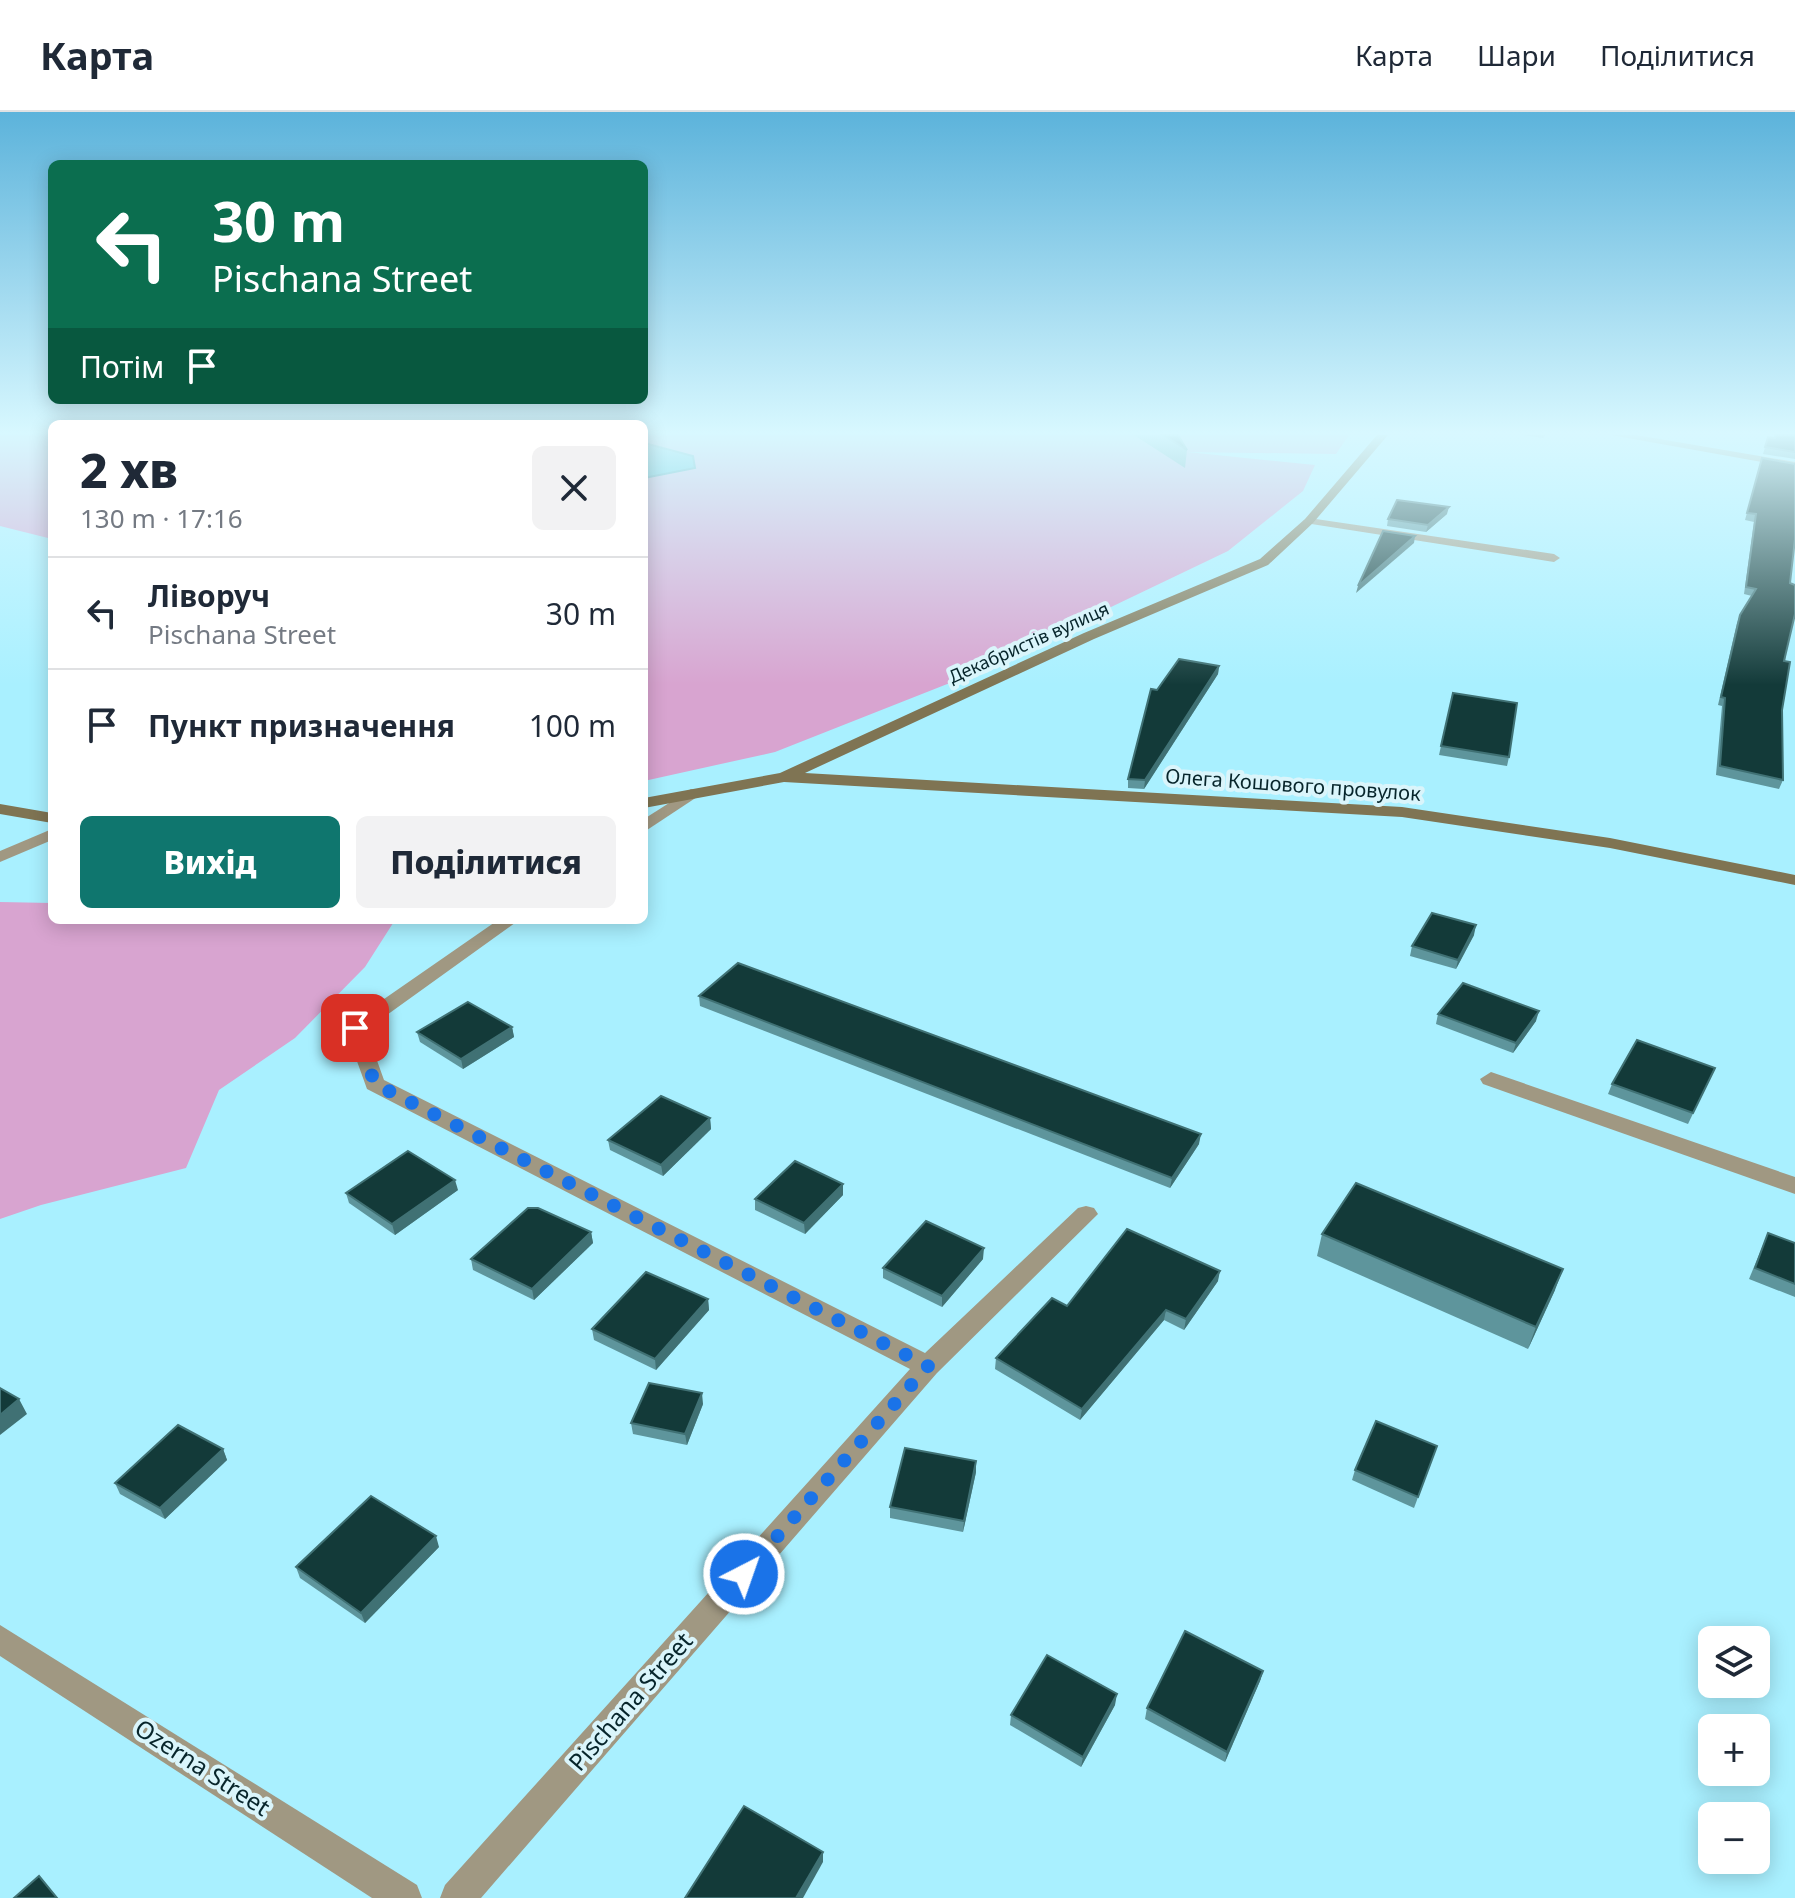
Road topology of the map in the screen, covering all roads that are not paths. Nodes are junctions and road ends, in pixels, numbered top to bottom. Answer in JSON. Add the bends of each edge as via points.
{"nodes":[{"id":1,"x":1311,"y":518,"type":"edge"},
{"id":2,"x":1309,"y":521,"type":"junction"},
{"id":3,"x":1554,"y":558,"type":"dead end"},
{"id":4,"x":784,"y":777,"type":"junction"},
{"id":5,"x":691,"y":794,"type":"junction"},
{"id":6,"x":648,"y":802,"type":"edge"},
{"id":7,"x":0,"y":809,"type":"edge"},
{"id":8,"x":48,"y":817,"type":"edge"},
{"id":9,"x":648,"y":824,"type":"edge"},
{"id":10,"x":48,"y":836,"type":"edge"},
{"id":11,"x":0,"y":857,"type":"edge"},
{"id":12,"x":1795,"y":880,"type":"edge"},
{"id":13,"x":504,"y":924,"type":"edge"},
{"id":14,"x":1491,"y":1079,"type":"dead end"},
{"id":15,"x":1795,"y":1186,"type":"edge"},
{"id":16,"x":1086,"y":1214,"type":"dead end"},
{"id":17,"x":928,"y":1366,"type":"junction"},
{"id":18,"x":0,"y":1639,"type":"edge"},
{"id":19,"x":404,"y":1898,"type":"edge"},
{"id":20,"x":458,"y":1898,"type":"edge"}],
"edges":[{"from":1,"to":2,"type":"street","name":"Декабристів вулиця"},
{"from":2,"to":3,"type":"street"},
{"from":2,"to":4,"type":"street","name":"Декабристів вулиця","via":[[1264,562],[1089,636]]},
{"from":4,"to":5,"type":"street","name":"Декабристів вулиця"},
{"from":4,"to":12,"type":"street","name":"Олега Кошового провулок","via":[[1402,812],[1610,843]]},
{"from":5,"to":6,"type":"street","name":"Декабристів вулиця"},
{"from":5,"to":9,"type":"street"},
{"from":7,"to":8,"type":"street"},
{"from":10,"to":11,"type":"street"},
{"from":13,"to":17,"type":"street","via":[[355,1028],[375,1084]]},
{"from":14,"to":15,"type":"street"},
{"from":16,"to":17,"type":"street","name":"Pischana Street"},
{"from":17,"to":20,"type":"street","name":"Pischana Street"},
{"from":18,"to":19,"type":"street","name":"Ozerna Street"}]}
